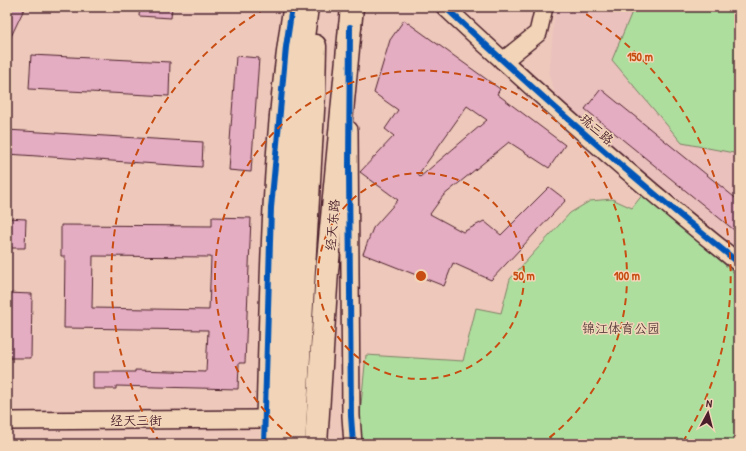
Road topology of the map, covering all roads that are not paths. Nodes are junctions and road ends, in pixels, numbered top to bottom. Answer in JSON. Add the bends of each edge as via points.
{"nodes":[{"id":1,"x":292,"y":7,"type":"edge"},
{"id":2,"x":307,"y":7,"type":"edge"},
{"id":3,"x":316,"y":7,"type":"edge"},
{"id":4,"x":445,"y":7,"type":"edge"},
{"id":5,"x":544,"y":7,"type":"edge"},
{"id":6,"x":351,"y":17,"type":"edge"},
{"id":7,"x":503,"y":61,"type":"junction"},
{"id":8,"x":739,"y":263,"type":"edge"},
{"id":9,"x":327,"y":271,"type":"junction"},
{"id":10,"x":265,"y":419,"type":"junction"},
{"id":11,"x":7,"y":421,"type":"edge"},
{"id":12,"x":264,"y":444,"type":"edge"},
{"id":13,"x":273,"y":444,"type":"edge"},
{"id":14,"x":294,"y":444,"type":"edge"},
{"id":15,"x":316,"y":444,"type":"edge"},
{"id":16,"x":329,"y":444,"type":"edge"},
{"id":17,"x":353,"y":444,"type":"edge"}],
"edges":[{"from":1,"to":10,"type":"street","via":[[271,208]]},
{"from":2,"to":13,"type":"highway","via":[[291,179]]},
{"from":3,"to":14,"type":"highway","name":"经天东路","via":[[314,93]]},
{"from":4,"to":7,"type":"street","name":"琉三路"},
{"from":5,"to":7,"type":"street","via":[[538,33]]},
{"from":6,"to":9,"type":"highway","name":"经天东路"},
{"from":6,"to":17,"type":"street","via":[[349,166]]},
{"from":7,"to":8,"type":"street","name":"琉三路","via":[[664,203]]},
{"from":9,"to":15,"type":"highway","name":"经天东路"},
{"from":9,"to":16,"type":"highway"},
{"from":10,"to":11,"type":"street","name":"经天三街"},
{"from":10,"to":12,"type":"street"}]}
